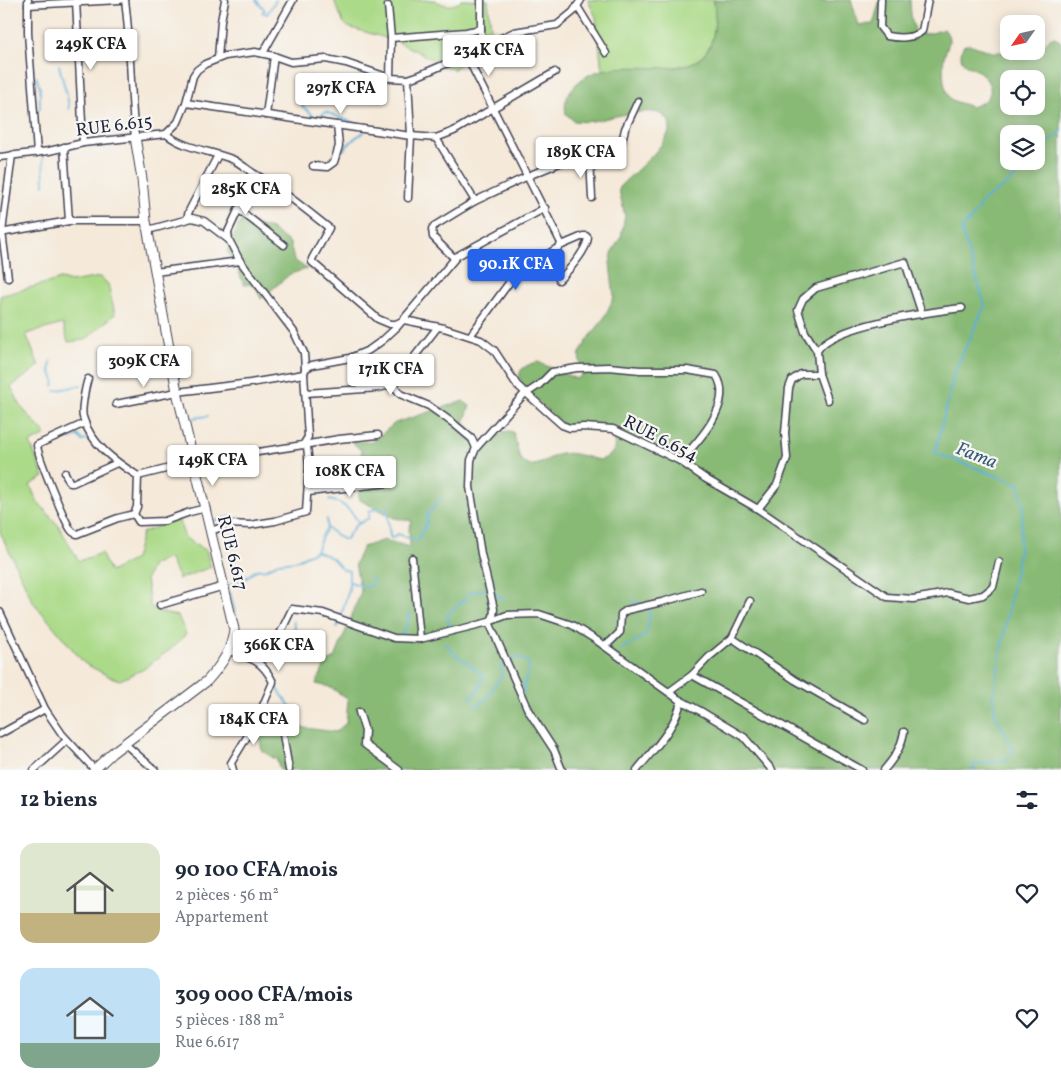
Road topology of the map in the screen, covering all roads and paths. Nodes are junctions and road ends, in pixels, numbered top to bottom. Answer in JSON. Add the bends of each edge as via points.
{"nodes":[{"id":1,"x":120,"y":0,"type":"edge"},
{"id":2,"x":124,"y":0,"type":"edge"},
{"id":3,"x":225,"y":0,"type":"edge"},
{"id":4,"x":293,"y":0,"type":"edge"},
{"id":5,"x":481,"y":0,"type":"edge"},
{"id":6,"x":881,"y":0,"type":"edge"},
{"id":7,"x":928,"y":0,"type":"edge"},
{"id":8,"x":76,"y":1,"type":"edge"},
{"id":9,"x":28,"y":3,"type":"edge"},
{"id":10,"x":579,"y":3,"type":"edge"},
{"id":11,"x":388,"y":6,"type":"dead end"},
{"id":12,"x":481,"y":29,"type":"junction"},
{"id":13,"x":391,"y":38,"type":"junction"},
{"id":14,"x":481,"y":47,"type":"junction"},
{"id":15,"x":263,"y":53,"type":"junction"},
{"id":16,"x":606,"y":53,"type":"dead end"},
{"id":17,"x":466,"y":55,"type":"junction"},
{"id":18,"x":274,"y":56,"type":"junction"},
{"id":19,"x":218,"y":58,"type":"junction"},
{"id":20,"x":555,"y":72,"type":"dead end"},
{"id":21,"x":390,"y":78,"type":"junction"},
{"id":22,"x":408,"y":79,"type":"junction"},
{"id":23,"x":638,"y":101,"type":"dead end"},
{"id":24,"x":186,"y":103,"type":"junction"},
{"id":25,"x":493,"y":108,"type":"junction"},
{"id":26,"x":266,"y":115,"type":"junction"},
{"id":27,"x":337,"y":125,"type":"junction"},
{"id":28,"x":166,"y":134,"type":"junction"},
{"id":29,"x":411,"y":136,"type":"junction"},
{"id":30,"x":134,"y":137,"type":"junction"},
{"id":31,"x":436,"y":138,"type":"junction"},
{"id":32,"x":82,"y":142,"type":"junction"},
{"id":33,"x":64,"y":147,"type":"junction"},
{"id":34,"x":37,"y":153,"type":"junction"},
{"id":35,"x":12,"y":155,"type":"junction"},
{"id":36,"x":218,"y":155,"type":"junction"},
{"id":37,"x":0,"y":156,"type":"edge"},
{"id":38,"x":590,"y":158,"type":"junction"},
{"id":39,"x":313,"y":166,"type":"dead end"},
{"id":40,"x":252,"y":172,"type":"junction"},
{"id":41,"x":528,"y":176,"type":"junction"},
{"id":42,"x":408,"y":198,"type":"dead end"},
{"id":43,"x":592,"y":198,"type":"dead end"},
{"id":44,"x":475,"y":201,"type":"junction"},
{"id":45,"x":238,"y":208,"type":"junction"},
{"id":46,"x":545,"y":208,"type":"junction"},
{"id":47,"x":187,"y":218,"type":"junction"},
{"id":48,"x":69,"y":221,"type":"junction"},
{"id":49,"x":147,"y":226,"type":"junction"},
{"id":50,"x":1,"y":232,"type":"edge"},
{"id":51,"x":229,"y":240,"type":"junction"},
{"id":52,"x":284,"y":244,"type":"dead end"},
{"id":53,"x":562,"y":245,"type":"junction"},
{"id":54,"x":454,"y":258,"type":"junction"},
{"id":55,"x":240,"y":261,"type":"junction"},
{"id":56,"x":155,"y":272,"type":"junction"},
{"id":57,"x":8,"y":278,"type":"dead end"},
{"id":58,"x":559,"y":280,"type":"dead end"},
{"id":59,"x":962,"y":308,"type":"dead end"},
{"id":60,"x":922,"y":314,"type":"junction"},
{"id":61,"x":404,"y":320,"type":"junction"},
{"id":62,"x":437,"y":328,"type":"junction"},
{"id":63,"x":470,"y":336,"type":"junction"},
{"id":64,"x":817,"y":351,"type":"junction"},
{"id":65,"x":305,"y":372,"type":"junction"},
{"id":66,"x":819,"y":374,"type":"junction"},
{"id":67,"x":88,"y":379,"type":"dead end"},
{"id":68,"x":393,"y":384,"type":"junction"},
{"id":69,"x":177,"y":392,"type":"junction"},
{"id":70,"x":306,"y":393,"type":"junction"},
{"id":71,"x":527,"y":393,"type":"junction"},
{"id":72,"x":828,"y":400,"type":"dead end"},
{"id":73,"x":116,"y":404,"type":"dead end"},
{"id":74,"x":85,"y":423,"type":"junction"},
{"id":75,"x":378,"y":435,"type":"dead end"},
{"id":76,"x":303,"y":445,"type":"junction"},
{"id":77,"x":476,"y":448,"type":"junction"},
{"id":78,"x":194,"y":462,"type":"junction"},
{"id":79,"x":680,"y":462,"type":"junction"},
{"id":80,"x":117,"y":463,"type":"junction"},
{"id":81,"x":65,"y":473,"type":"dead end"},
{"id":82,"x":138,"y":476,"type":"junction"},
{"id":83,"x":389,"y":483,"type":"dead end"},
{"id":84,"x":308,"y":492,"type":"junction"},
{"id":85,"x":206,"y":508,"type":"junction"},
{"id":86,"x":758,"y":509,"type":"junction"},
{"id":87,"x":134,"y":514,"type":"junction"},
{"id":88,"x":211,"y":531,"type":"junction"},
{"id":89,"x":412,"y":558,"type":"dead end"},
{"id":90,"x":999,"y":562,"type":"dead end"},
{"id":91,"x":224,"y":586,"type":"junction"},
{"id":92,"x":701,"y":591,"type":"dead end"},
{"id":93,"x":750,"y":601,"type":"dead end"},
{"id":94,"x":160,"y":605,"type":"dead end"},
{"id":95,"x":0,"y":612,"type":"edge"},
{"id":96,"x":489,"y":622,"type":"junction"},
{"id":97,"x":732,"y":638,"type":"junction"},
{"id":98,"x":420,"y":639,"type":"junction"},
{"id":99,"x":603,"y":645,"type":"junction"},
{"id":100,"x":229,"y":651,"type":"junction"},
{"id":101,"x":256,"y":661,"type":"junction"},
{"id":102,"x":692,"y":674,"type":"junction"},
{"id":103,"x":669,"y":692,"type":"junction"},
{"id":104,"x":681,"y":701,"type":"junction"},
{"id":105,"x":45,"y":709,"type":"junction"},
{"id":106,"x":359,"y":712,"type":"dead end"},
{"id":107,"x":865,"y":720,"type":"dead end"},
{"id":108,"x":256,"y":722,"type":"junction"},
{"id":109,"x":904,"y":732,"type":"dead end"},
{"id":110,"x":0,"y":734,"type":"edge"},
{"id":111,"x":67,"y":740,"type":"junction"},
{"id":112,"x":124,"y":744,"type":"junction"},
{"id":113,"x":34,"y":770,"type":"edge"},
{"id":114,"x":94,"y":770,"type":"edge"},
{"id":115,"x":155,"y":770,"type":"edge"},
{"id":116,"x":234,"y":770,"type":"edge"},
{"id":117,"x":289,"y":770,"type":"edge"},
{"id":118,"x":399,"y":770,"type":"edge"},
{"id":119,"x":562,"y":770,"type":"edge"},
{"id":120,"x":637,"y":770,"type":"edge"},
{"id":121,"x":772,"y":770,"type":"edge"},
{"id":122,"x":862,"y":770,"type":"edge"},
{"id":123,"x":884,"y":770,"type":"edge"}],
"edges":[{"from":1,"to":8,"type":"street"},
{"from":2,"to":30,"type":"street"},
{"from":3,"to":19,"type":"street"},
{"from":4,"to":15,"type":"street"},
{"from":5,"to":12,"type":"street"},
{"from":6,"to":7,"type":"street","via":[[880,27],[886,36],[892,37],[920,34]]},
{"from":8,"to":9,"type":"street"},
{"from":8,"to":32,"type":"street"},
{"from":9,"to":34,"type":"street"},
{"from":10,"to":14,"type":"street","name":"RUE 6.615","via":[[557,25],[514,32]]},
{"from":10,"to":16,"type":"street"},
{"from":11,"to":13,"type":"street"},
{"from":12,"to":13,"type":"street"},
{"from":12,"to":14,"type":"street"},
{"from":13,"to":21,"type":"street"},
{"from":14,"to":17,"type":"street","name":"RUE 6.615"},
{"from":15,"to":18,"type":"street","name":"RUE 6.615"},
{"from":15,"to":19,"type":"street","name":"RUE 6.615","via":[[242,52]]},
{"from":17,"to":22,"type":"street","name":"RUE 6.615"},
{"from":17,"to":25,"type":"street"},
{"from":18,"to":21,"type":"street","name":"RUE 6.615","via":[[291,62],[330,60],[346,63]]},
{"from":18,"to":26,"type":"street"},
{"from":19,"to":24,"type":"street","name":"RUE 6.615","via":[[197,70]]},
{"from":20,"to":25,"type":"street"},
{"from":21,"to":22,"type":"street","name":"RUE 6.615"},
{"from":22,"to":29,"type":"street"},
{"from":23,"to":38,"type":"street","via":[[625,129],[618,159]]},
{"from":24,"to":26,"type":"street"},
{"from":24,"to":28,"type":"street","name":"RUE 6.615","via":[[178,122]]},
{"from":25,"to":31,"type":"street"},
{"from":25,"to":41,"type":"street"},
{"from":26,"to":27,"type":"street"},
{"from":27,"to":29,"type":"street"},
{"from":27,"to":39,"type":"street","via":[[338,146],[334,162],[327,167]]},
{"from":28,"to":30,"type":"street","name":"RUE 6.615"},
{"from":28,"to":36,"type":"street","name":"RUE 6.654","via":[[175,141]]},
{"from":29,"to":31,"type":"street"},
{"from":29,"to":42,"type":"street"},
{"from":30,"to":32,"type":"street","name":"RUE 6.615"},
{"from":30,"to":49,"type":"street","name":"RUE 6.617"},
{"from":31,"to":44,"type":"street"},
{"from":32,"to":33,"type":"street","name":"RUE 6.615"},
{"from":33,"to":34,"type":"street","name":"RUE 6.615"},
{"from":33,"to":48,"type":"street"},
{"from":34,"to":35,"type":"street","name":"RUE 6.615"},
{"from":35,"to":37,"type":"street","name":"RUE 6.615"},
{"from":35,"to":50,"type":"street"},
{"from":36,"to":40,"type":"street","name":"RUE 6.654","via":[[234,160]]},
{"from":36,"to":47,"type":"street"},
{"from":38,"to":41,"type":"street","via":[[569,160]]},
{"from":38,"to":43,"type":"street"},
{"from":40,"to":45,"type":"street"},
{"from":40,"to":61,"type":"street","name":"RUE 6.654","via":[[302,205],[329,228],[312,262],[378,319],[390,324]]},
{"from":41,"to":44,"type":"street"},
{"from":41,"to":46,"type":"street"},
{"from":44,"to":54,"type":"street","via":[[432,229],[433,237]]},
{"from":45,"to":51,"type":"street","via":[[229,229]]},
{"from":45,"to":52,"type":"street"},
{"from":46,"to":53,"type":"street"},
{"from":46,"to":54,"type":"street"},
{"from":47,"to":49,"type":"street"},
{"from":47,"to":51,"type":"street","via":[[199,218]]},
{"from":48,"to":49,"type":"street"},
{"from":48,"to":50,"type":"street"},
{"from":49,"to":56,"type":"street","name":"RUE 6.617"},
{"from":50,"to":57,"type":"street"},
{"from":51,"to":55,"type":"street"},
{"from":53,"to":58,"type":"street","via":[[583,236],[588,238],[570,270]]},
{"from":53,"to":63,"type":"street","via":[[514,276]]},
{"from":54,"to":61,"type":"street"},
{"from":55,"to":56,"type":"street"},
{"from":55,"to":65,"type":"street","via":[[294,332],[304,353]]},
{"from":56,"to":69,"type":"street","name":"RUE 6.617"},
{"from":59,"to":60,"type":"street"},
{"from":60,"to":64,"type":"street","via":[[854,329],[836,336]]},
{"from":60,"to":64,"type":"street","via":[[905,262],[816,288],[803,299],[798,310],[805,332]]},
{"from":61,"to":62,"type":"street","name":"RUE 6.654"},
{"from":61,"to":65,"type":"street","via":[[369,350],[350,358],[312,365]]},
{"from":62,"to":63,"type":"street","name":"RUE 6.654"},
{"from":62,"to":68,"type":"street"},
{"from":63,"to":71,"type":"street","name":"RUE 6.654","via":[[490,346],[513,380]]},
{"from":64,"to":66,"type":"street"},
{"from":65,"to":69,"type":"street"},
{"from":65,"to":70,"type":"street"},
{"from":66,"to":72,"type":"street"},
{"from":66,"to":86,"type":"street","via":[[801,374],[792,380],[785,433],[787,458],[777,485]]},
{"from":67,"to":74,"type":"street","via":[[82,415]]},
{"from":68,"to":70,"type":"street","via":[[379,388]]},
{"from":68,"to":77,"type":"street","via":[[400,394],[429,406],[453,422],[472,439]]},
{"from":69,"to":73,"type":"street"},
{"from":69,"to":78,"type":"street","name":"RUE 6.617"},
{"from":70,"to":76,"type":"street","via":[[308,437]]},
{"from":71,"to":77,"type":"street"},
{"from":71,"to":79,"type":"street","name":"RUE 6.654","via":[[564,427],[613,430]]},
{"from":71,"to":79,"type":"street","via":[[552,372],[577,368],[687,370],[716,375],[721,382],[720,400],[713,421]]},
{"from":74,"to":80,"type":"street","via":[[96,442]]},
{"from":74,"to":87,"type":"street","via":[[37,445],[71,531],[77,534]]},
{"from":75,"to":76,"type":"street"},
{"from":76,"to":78,"type":"street"},
{"from":76,"to":84,"type":"street","via":[[307,446]]},
{"from":77,"to":96,"type":"street","via":[[471,460],[470,487],[494,609]]},
{"from":78,"to":82,"type":"street"},
{"from":78,"to":85,"type":"street","name":"RUE 6.617"},
{"from":79,"to":86,"type":"street","name":"RUE 6.654"},
{"from":80,"to":81,"type":"street","via":[[73,483]]},
{"from":80,"to":82,"type":"street"},
{"from":82,"to":87,"type":"street"},
{"from":83,"to":84,"type":"street"},
{"from":84,"to":88,"type":"street","via":[[306,512],[275,522],[230,524]]},
{"from":85,"to":87,"type":"street","via":[[165,521],[139,522]]},
{"from":85,"to":88,"type":"street","name":"RUE 6.617"},
{"from":86,"to":90,"type":"street","name":"RUE 6.654","via":[[887,597],[913,599],[948,593],[970,598],[982,595],[993,587]]},
{"from":88,"to":91,"type":"street","name":"RUE 6.617"},
{"from":89,"to":98,"type":"street"},
{"from":91,"to":94,"type":"street"},
{"from":91,"to":100,"type":"street","name":"RUE 6.617","via":[[234,629]]},
{"from":92,"to":99,"type":"street","via":[[627,610],[621,614],[620,632]]},
{"from":93,"to":97,"type":"street"},
{"from":95,"to":105,"type":"street"},
{"from":96,"to":98,"type":"street"},
{"from":96,"to":99,"type":"street","via":[[507,615],[539,614],[572,625]]},
{"from":96,"to":119,"type":"street","via":[[528,710],[554,750]]},
{"from":97,"to":102,"type":"street"},
{"from":97,"to":107,"type":"street","via":[[795,680]]},
{"from":98,"to":101,"type":"street","via":[[394,638],[323,614],[292,609],[275,644]]},
{"from":99,"to":103,"type":"street"},
{"from":100,"to":101,"type":"street"},
{"from":100,"to":112,"type":"street","name":"RUE 6.617","via":[[207,681]]},
{"from":101,"to":108,"type":"street","via":[[273,682]]},
{"from":102,"to":103,"type":"street"},
{"from":102,"to":122,"type":"street"},
{"from":103,"to":104,"type":"street"},
{"from":104,"to":120,"type":"street","via":[[679,712],[665,735]]},
{"from":104,"to":121,"type":"street","via":[[744,737]]},
{"from":105,"to":110,"type":"street"},
{"from":105,"to":111,"type":"street"},
{"from":106,"to":118,"type":"street","via":[[365,731],[364,744]]},
{"from":108,"to":116,"type":"street","via":[[231,763]]},
{"from":108,"to":117,"type":"street","via":[[281,722]]},
{"from":109,"to":123,"type":"street","via":[[902,745]]},
{"from":111,"to":113,"type":"street"},
{"from":111,"to":114,"type":"street"},
{"from":112,"to":114,"type":"street","name":"RUE 6.617"},
{"from":112,"to":115,"type":"street"}]}
